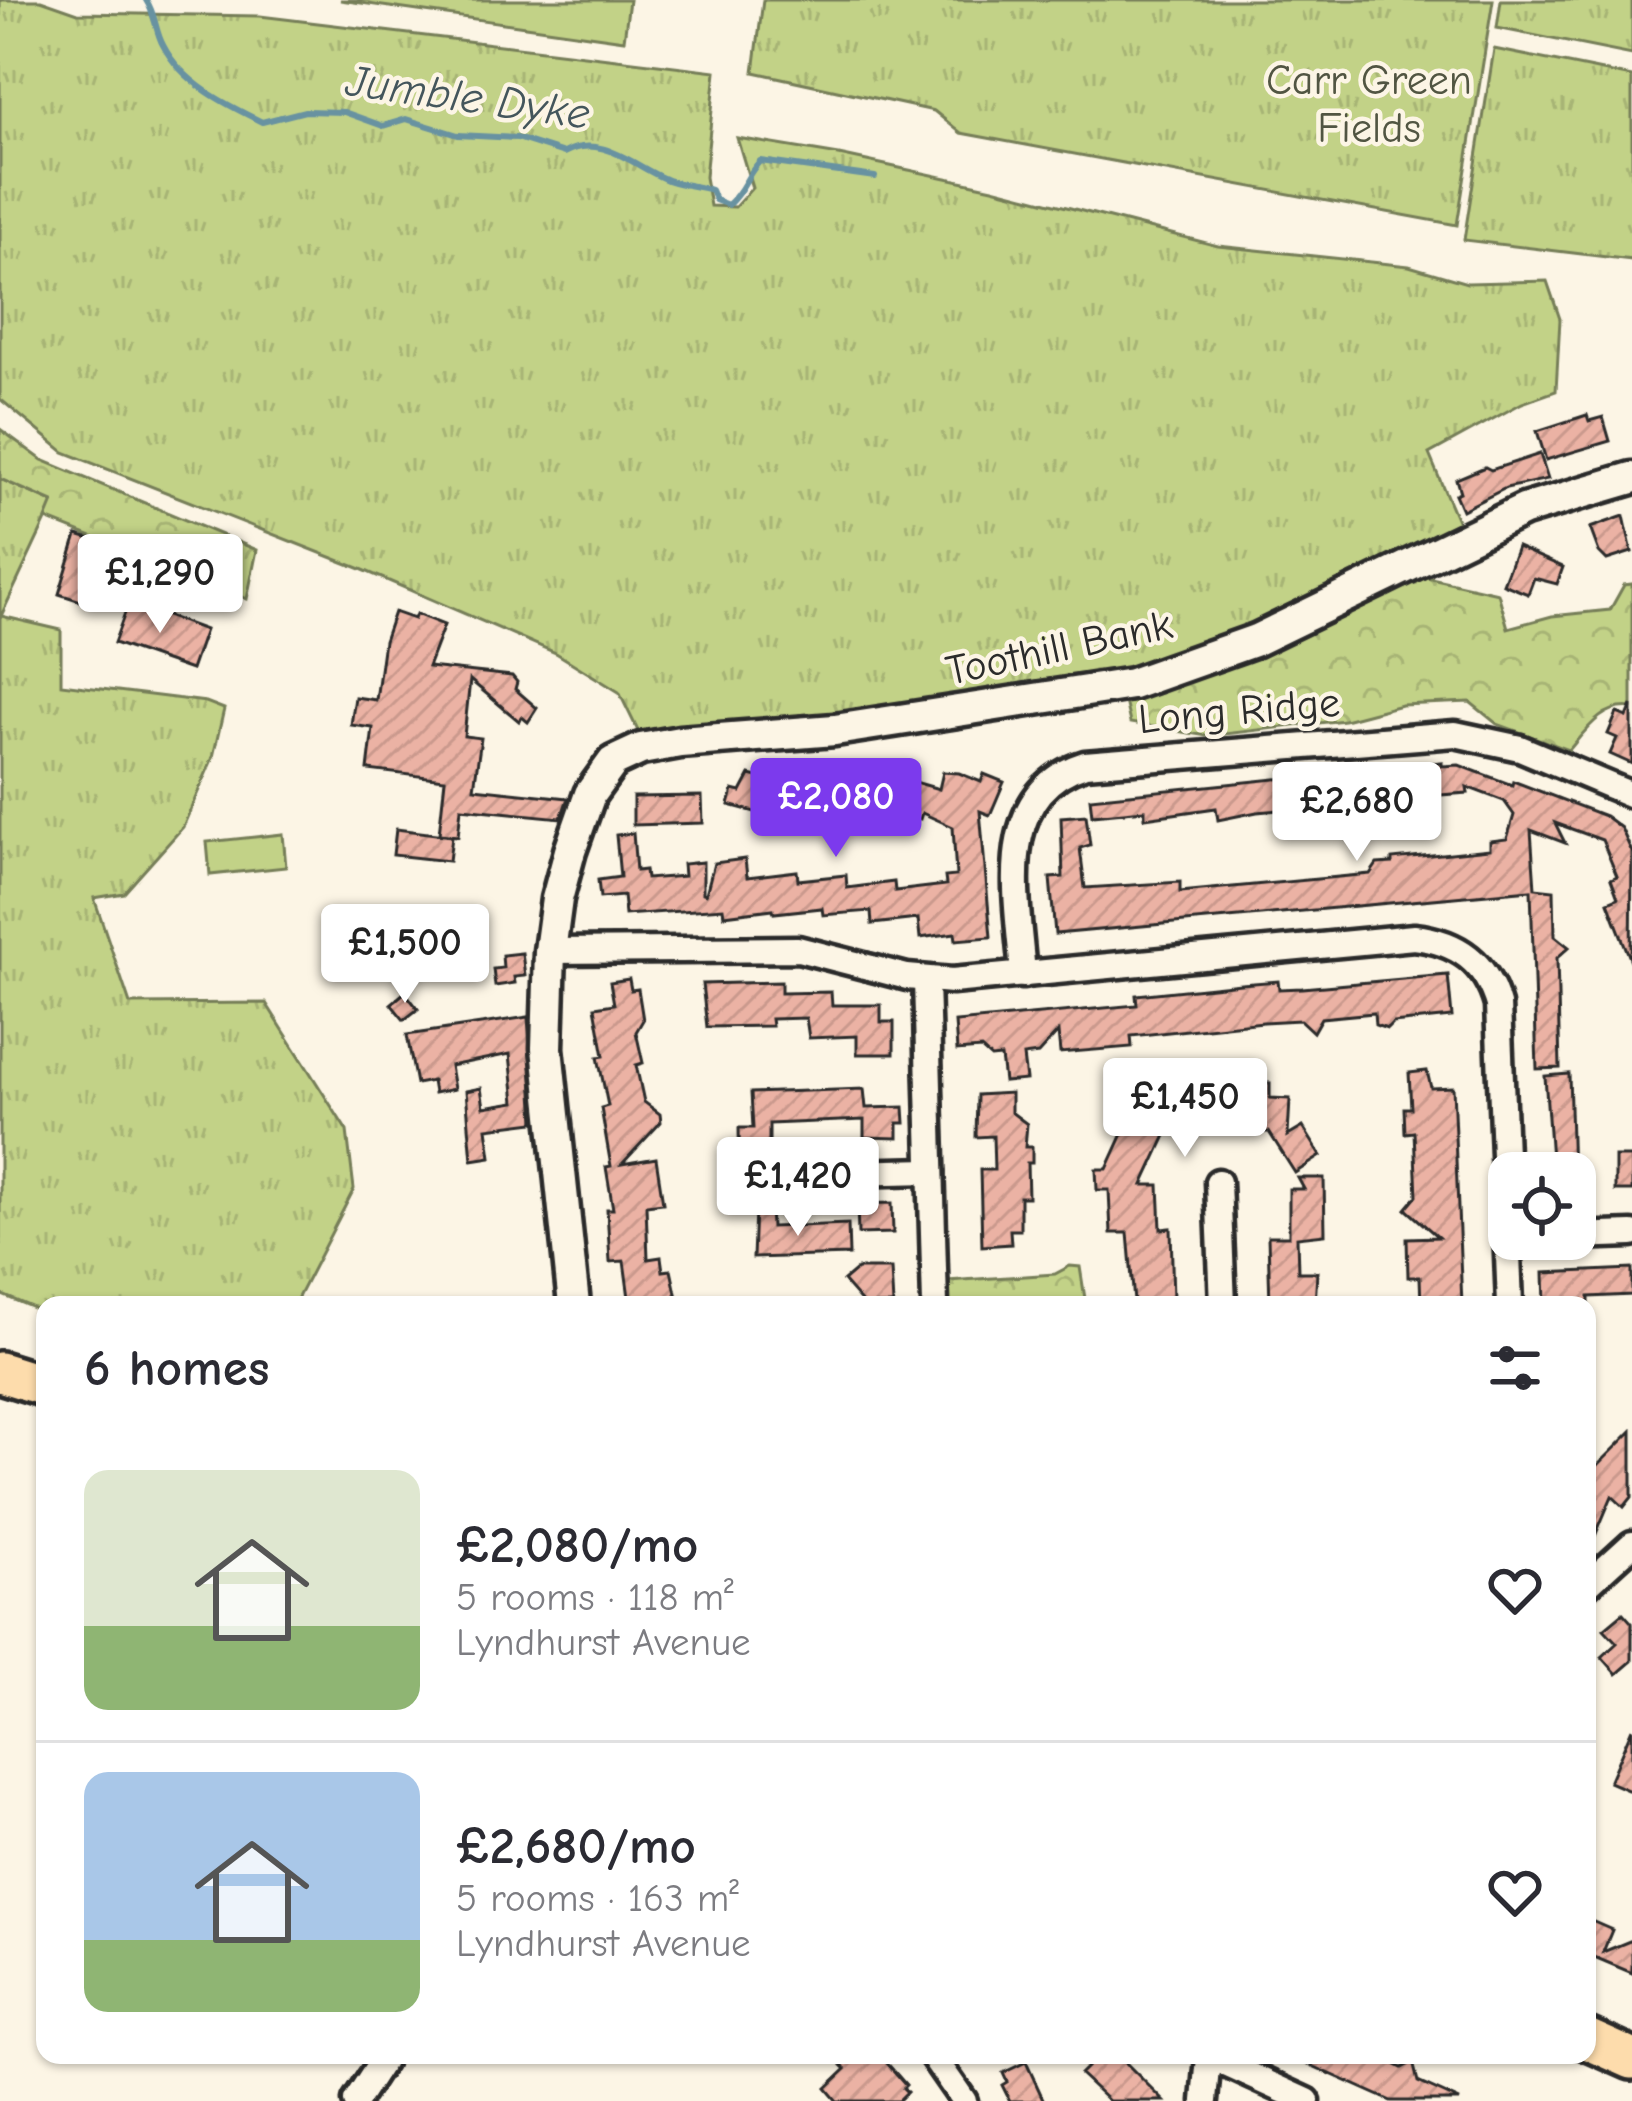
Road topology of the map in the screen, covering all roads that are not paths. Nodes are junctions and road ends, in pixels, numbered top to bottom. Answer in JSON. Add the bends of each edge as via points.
{"nodes":[{"id":1,"x":1632,"y":478,"type":"edge"},
{"id":2,"x":1632,"y":795,"type":"edge"},
{"id":3,"x":550,"y":951,"type":"junction"},
{"id":4,"x":1023,"y":975,"type":"junction"},
{"id":5,"x":926,"y":980,"type":"junction"},
{"id":6,"x":1504,"y":1152,"type":"edge"},
{"id":7,"x":931,"y":1171,"type":"junction"},
{"id":8,"x":806,"y":1174,"type":"dead end"},
{"id":9,"x":1218,"y":1182,"type":"dead end"},
{"id":10,"x":1632,"y":1234,"type":"edge"},
{"id":11,"x":1596,"y":1235,"type":"edge"},
{"id":12,"x":1509,"y":1260,"type":"edge"},
{"id":13,"x":573,"y":1296,"type":"edge"},
{"id":14,"x":935,"y":1296,"type":"edge"},
{"id":15,"x":1222,"y":1296,"type":"edge"},
{"id":16,"x":1510,"y":1296,"type":"edge"},
{"id":17,"x":0,"y":1377,"type":"edge"},
{"id":18,"x":36,"y":1386,"type":"edge"},
{"id":19,"x":1632,"y":1544,"type":"edge"},
{"id":20,"x":1596,"y":1577,"type":"edge"},
{"id":21,"x":1596,"y":2043,"type":"edge"},
{"id":22,"x":1632,"y":2059,"type":"edge"},
{"id":23,"x":380,"y":2064,"type":"edge"},
{"id":24,"x":938,"y":2064,"type":"edge"},
{"id":25,"x":1207,"y":2064,"type":"edge"},
{"id":26,"x":1226,"y":2064,"type":"edge"},
{"id":27,"x":356,"y":2101,"type":"edge"},
{"id":28,"x":964,"y":2101,"type":"edge"},
{"id":29,"x":1205,"y":2101,"type":"edge"},
{"id":30,"x":1307,"y":2101,"type":"edge"}],
"edges":[{"from":1,"to":3,"type":"street","name":"Toothill Bank","via":[[1524,510],[1256,640],[1132,684],[835,730],[641,749],[613,762],[590,794],[557,899]]},
{"from":2,"to":4,"type":"street","name":"Long Ridge","via":[[1520,748],[1455,734],[1085,764],[1049,784],[1019,830]]},
{"from":3,"to":5,"type":"street","via":[[798,949]]},
{"from":3,"to":13,"type":"street","via":[[547,1048]]},
{"from":4,"to":5,"type":"street"},
{"from":4,"to":6,"type":"street","via":[[1414,938],[1461,950],[1483,971],[1498,1005]]},
{"from":5,"to":7,"type":"street"},
{"from":7,"to":8,"type":"street"},
{"from":7,"to":14,"type":"street"},
{"from":9,"to":15,"type":"street"},
{"from":10,"to":11,"type":"street"},
{"from":12,"to":16,"type":"street"},
{"from":17,"to":18,"type":"main road"},
{"from":19,"to":20,"type":"street"},
{"from":21,"to":22,"type":"main road"},
{"from":23,"to":27,"type":"street"},
{"from":24,"to":28,"type":"street"},
{"from":25,"to":29,"type":"street"},
{"from":26,"to":30,"type":"street"}]}
